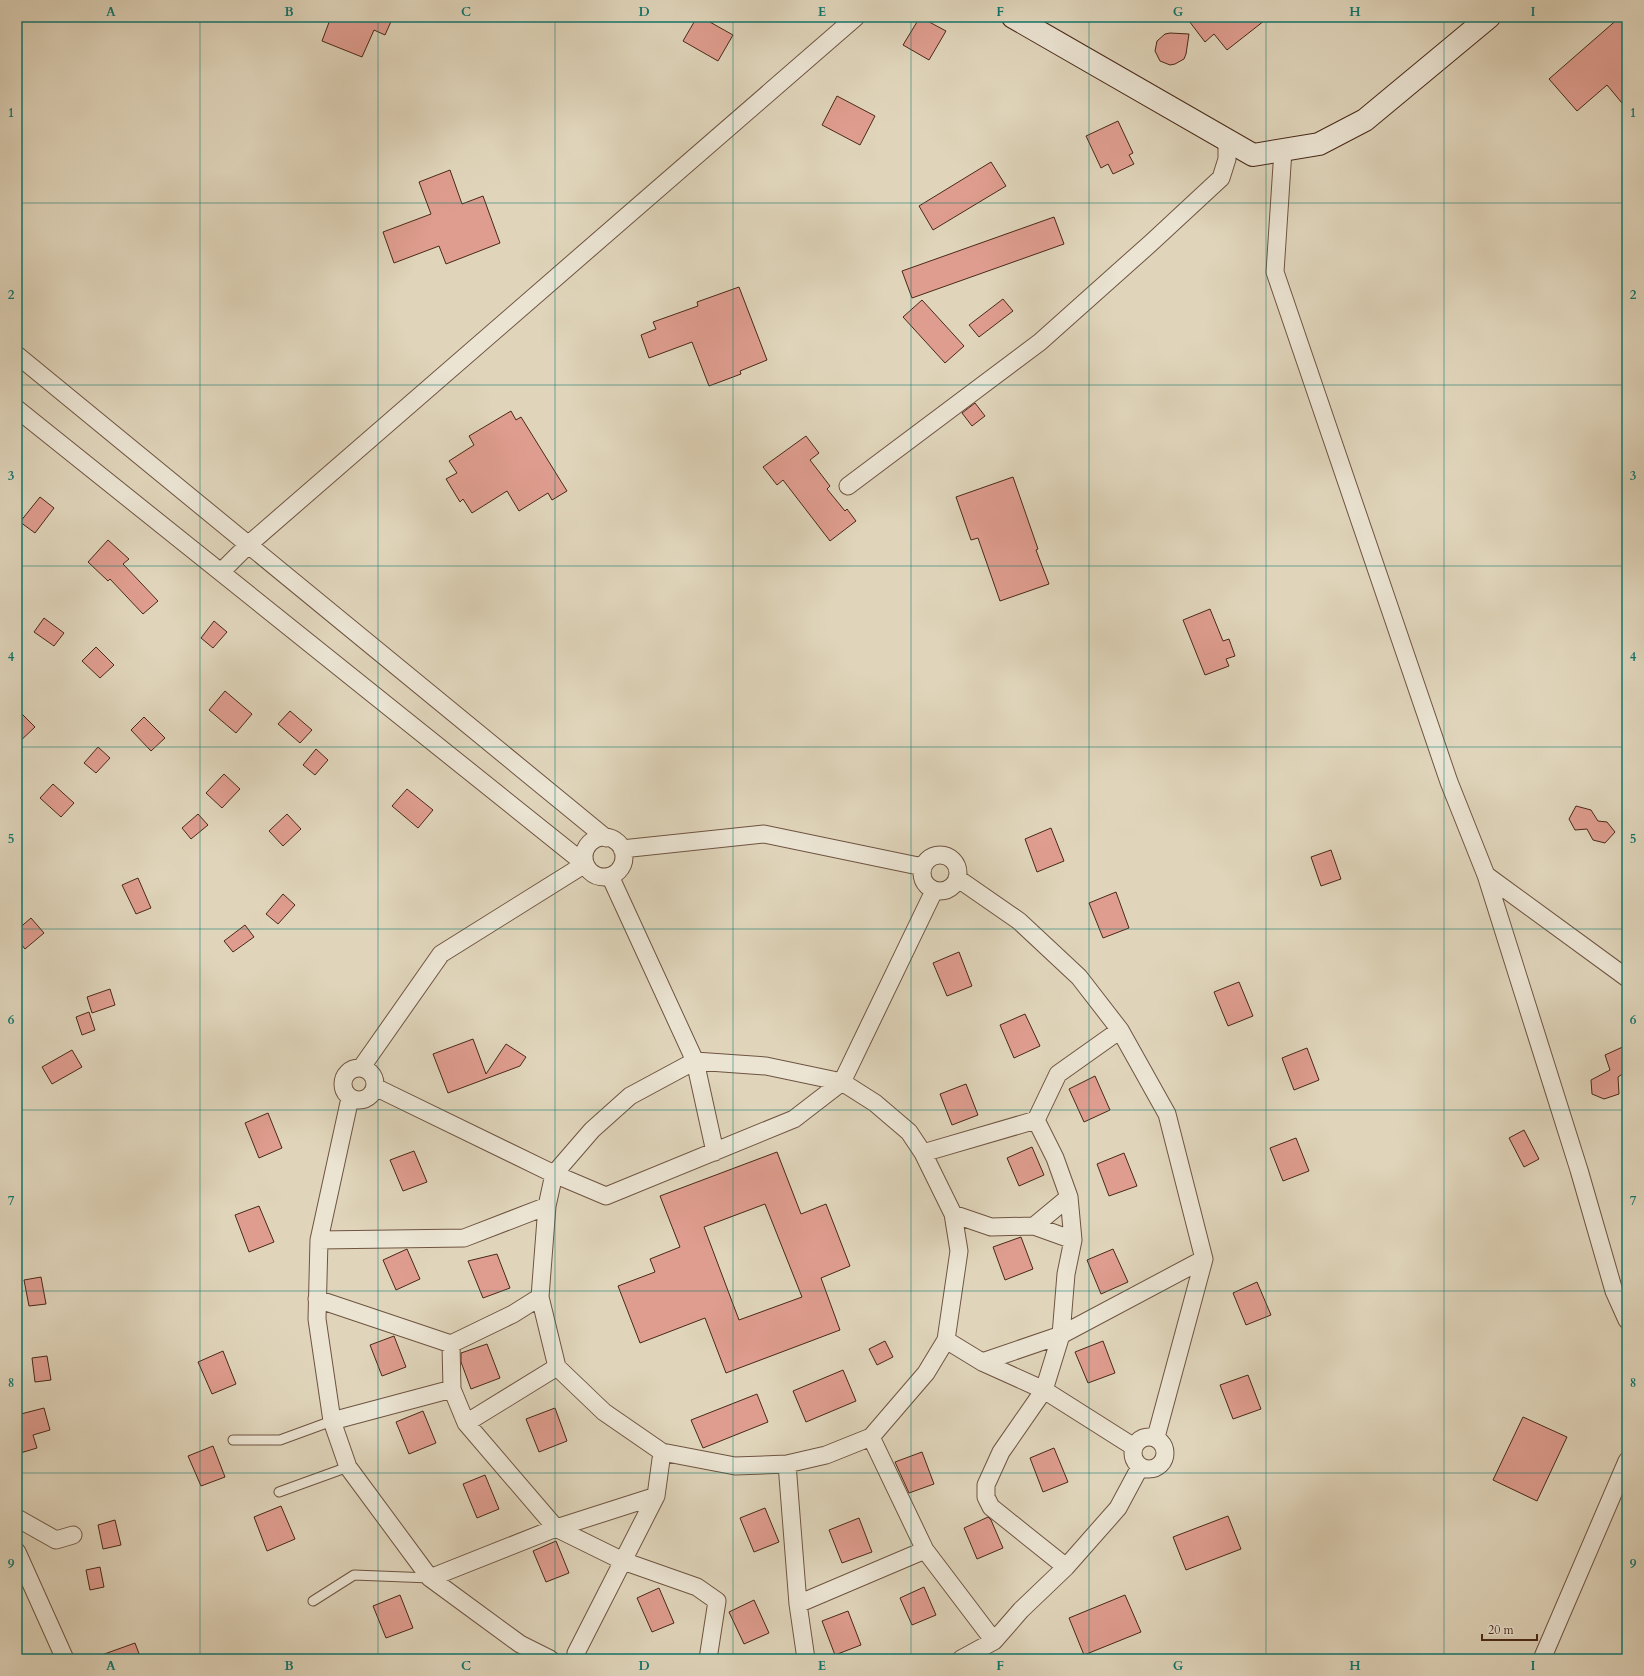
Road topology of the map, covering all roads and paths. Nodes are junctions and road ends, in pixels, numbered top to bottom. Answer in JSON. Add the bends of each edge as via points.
{"nodes":[{"id":1,"x":856,"y":17,"type":"edge"},
{"id":2,"x":1013,"y":17,"type":"edge"},
{"id":3,"x":1489,"y":17,"type":"edge"},
{"id":4,"x":1227,"y":139,"type":"junction"},
{"id":5,"x":1283,"y":150,"type":"junction"},
{"id":6,"x":17,"y":355,"type":"edge"},
{"id":7,"x":17,"y":409,"type":"edge"},
{"id":8,"x":848,"y":486,"type":"dead end"},
{"id":9,"x":248,"y":545,"type":"junction"},
{"id":10,"x":221,"y":572,"type":"junction"},
{"id":11,"x":606,"y":838,"type":"junction"},
{"id":12,"x":622,"y":849,"type":"junction"},
{"id":13,"x":585,"y":864,"type":"junction"},
{"id":14,"x":923,"y":868,"type":"junction"},
{"id":15,"x":610,"y":876,"type":"junction"},
{"id":16,"x":1486,"y":876,"type":"junction"},
{"id":17,"x":957,"y":878,"type":"junction"},
{"id":18,"x":934,"y":890,"type":"junction"},
{"id":19,"x":1627,"y":978,"type":"edge"},
{"id":20,"x":1120,"y":1030,"type":"junction"},
{"id":21,"x":695,"y":1061,"type":"junction"},
{"id":22,"x":362,"y":1068,"type":"junction"},
{"id":23,"x":842,"y":1082,"type":"junction"},
{"id":24,"x":375,"y":1087,"type":"junction"},
{"id":25,"x":350,"y":1098,"type":"junction"},
{"id":26,"x":1036,"y":1120,"type":"junction"},
{"id":27,"x":715,"y":1152,"type":"junction"},
{"id":28,"x":923,"y":1153,"type":"junction"},
{"id":29,"x":554,"y":1174,"type":"junction"},
{"id":30,"x":1068,"y":1197,"type":"junction"},
{"id":31,"x":547,"y":1206,"type":"junction"},
{"id":32,"x":953,"y":1214,"type":"junction"},
{"id":33,"x":1034,"y":1226,"type":"junction"},
{"id":34,"x":319,"y":1240,"type":"junction"},
{"id":35,"x":1072,"y":1240,"type":"junction"},
{"id":36,"x":1204,"y":1260,"type":"junction"},
{"id":37,"x":540,"y":1297,"type":"junction"},
{"id":38,"x":317,"y":1299,"type":"junction"},
{"id":39,"x":1627,"y":1320,"type":"edge"},
{"id":40,"x":1061,"y":1335,"type":"junction"},
{"id":41,"x":946,"y":1340,"type":"junction"},
{"id":42,"x":451,"y":1344,"type":"junction"},
{"id":43,"x":982,"y":1362,"type":"junction"},
{"id":44,"x":557,"y":1367,"type":"junction"},
{"id":45,"x":452,"y":1389,"type":"junction"},
{"id":46,"x":1044,"y":1390,"type":"junction"},
{"id":47,"x":332,"y":1421,"type":"junction"},
{"id":48,"x":466,"y":1422,"type":"junction"},
{"id":49,"x":871,"y":1437,"type":"junction"},
{"id":50,"x":1156,"y":1438,"type":"junction"},
{"id":51,"x":233,"y":1440,"type":"dead end"},
{"id":52,"x":1134,"y":1447,"type":"junction"},
{"id":53,"x":662,"y":1452,"type":"junction"},
{"id":54,"x":1627,"y":1461,"type":"edge"},
{"id":55,"x":787,"y":1464,"type":"junction"},
{"id":56,"x":348,"y":1467,"type":"junction"},
{"id":57,"x":1140,"y":1467,"type":"junction"},
{"id":58,"x":279,"y":1492,"type":"dead end"},
{"id":59,"x":656,"y":1496,"type":"junction"},
{"id":60,"x":17,"y":1518,"type":"edge"},
{"id":61,"x":556,"y":1528,"type":"junction"},
{"id":62,"x":73,"y":1535,"type":"dead end"},
{"id":63,"x":924,"y":1550,"type":"junction"},
{"id":64,"x":17,"y":1552,"type":"edge"},
{"id":65,"x":623,"y":1561,"type":"junction"},
{"id":66,"x":1066,"y":1568,"type":"junction"},
{"id":67,"x":430,"y":1578,"type":"junction"},
{"id":68,"x":313,"y":1601,"type":"dead end"},
{"id":69,"x":798,"y":1604,"type":"junction"},
{"id":70,"x":994,"y":1641,"type":"junction"},
{"id":71,"x":581,"y":1656,"type":"edge"},
{"id":72,"x":65,"y":1659,"type":"edge"},
{"id":73,"x":550,"y":1659,"type":"edge"},
{"id":74,"x":557,"y":1659,"type":"edge"},
{"id":75,"x":708,"y":1659,"type":"edge"},
{"id":76,"x":806,"y":1659,"type":"edge"},
{"id":77,"x":961,"y":1659,"type":"edge"},
{"id":78,"x":1542,"y":1659,"type":"edge"}],
"edges":[{"from":1,"to":9,"type":"street"},
{"from":2,"to":4,"type":"street"},
{"from":3,"to":5,"type":"street","via":[[1365,120],[1319,144]]},
{"from":4,"to":5,"type":"street","via":[[1253,155]]},
{"from":4,"to":8,"type":"street","via":[[1228,159],[1221,178],[1158,236],[1040,342]]},
{"from":5,"to":16,"type":"street","via":[[1275,272],[1449,782]]},
{"from":6,"to":9,"type":"street"},
{"from":7,"to":10,"type":"street"},
{"from":9,"to":10,"type":"street"},
{"from":9,"to":11,"type":"street"},
{"from":10,"to":13,"type":"street"},
{"from":11,"to":12,"type":"street"},
{"from":11,"to":13,"type":"street","via":[[592,841],[584,857]]},
{"from":12,"to":14,"type":"street","via":[[764,834]]},
{"from":12,"to":15,"type":"street","via":[[623,863],[616,873]]},
{"from":13,"to":15,"type":"street","via":[[598,876]]},
{"from":13,"to":22,"type":"street","via":[[441,954]]},
{"from":14,"to":17,"type":"street","via":[[930,858],[948,857],[956,866]]},
{"from":14,"to":18,"type":"street","via":[[922,879]]},
{"from":15,"to":21,"type":"street"},
{"from":16,"to":19,"type":"street"},
{"from":16,"to":39,"type":"street","via":[[1579,1170],[1614,1291]]},
{"from":17,"to":18,"type":"street","via":[[951,888],[940,892]]},
{"from":17,"to":20,"type":"street","via":[[1025,926],[1080,977]]},
{"from":18,"to":23,"type":"street"},
{"from":20,"to":26,"type":"street","via":[[1058,1074]]},
{"from":20,"to":36,"type":"street","via":[[1167,1114]]},
{"from":21,"to":23,"type":"street","via":[[766,1066]]},
{"from":21,"to":27,"type":"street"},
{"from":21,"to":29,"type":"street","via":[[630,1096],[592,1130]]},
{"from":22,"to":24,"type":"street","via":[[374,1077]]},
{"from":22,"to":25,"type":"street","via":[[351,1070],[344,1078],[343,1089]]},
{"from":23,"to":27,"type":"street","via":[[794,1119]]},
{"from":23,"to":28,"type":"street","via":[[875,1103],[909,1132]]},
{"from":24,"to":25,"type":"street","via":[[366,1099]]},
{"from":24,"to":29,"type":"street"},
{"from":25,"to":34,"type":"street"},
{"from":26,"to":28,"type":"street"},
{"from":26,"to":30,"type":"street","via":[[1055,1158]]},
{"from":27,"to":29,"type":"street","via":[[606,1196]]},
{"from":28,"to":32,"type":"street"},
{"from":29,"to":31,"type":"street"},
{"from":30,"to":33,"type":"street"},
{"from":30,"to":35,"type":"street"},
{"from":31,"to":34,"type":"street","via":[[464,1238]]},
{"from":31,"to":37,"type":"street"},
{"from":32,"to":33,"type":"street","via":[[991,1228]]},
{"from":32,"to":41,"type":"street","via":[[959,1251]]},
{"from":33,"to":35,"type":"street"},
{"from":34,"to":38,"type":"street"},
{"from":35,"to":40,"type":"street","via":[[1066,1274]]},
{"from":36,"to":40,"type":"street"},
{"from":36,"to":50,"type":"street"},
{"from":37,"to":42,"type":"street","via":[[513,1314]]},
{"from":37,"to":44,"type":"street"},
{"from":38,"to":42,"type":"street"},
{"from":38,"to":47,"type":"street","via":[[317,1319]]},
{"from":40,"to":43,"type":"street"},
{"from":40,"to":46,"type":"street"},
{"from":41,"to":43,"type":"street"},
{"from":41,"to":49,"type":"street","via":[[926,1373]]},
{"from":42,"to":45,"type":"street"},
{"from":43,"to":46,"type":"street"},
{"from":44,"to":48,"type":"street"},
{"from":44,"to":53,"type":"street","via":[[604,1412]]},
{"from":45,"to":47,"type":"street"},
{"from":45,"to":48,"type":"street"},
{"from":46,"to":52,"type":"street"},
{"from":46,"to":66,"type":"street","via":[[1001,1452],[986,1485],[986,1497],[991,1507]]},
{"from":47,"to":51,"type":"lane","via":[[280,1440]]},
{"from":47,"to":56,"type":"street"},
{"from":48,"to":61,"type":"street"},
{"from":49,"to":55,"type":"street","via":[[826,1455]]},
{"from":49,"to":63,"type":"street"},
{"from":50,"to":52,"type":"street","via":[[1146,1436],[1136,1442]]},
{"from":50,"to":57,"type":"street","via":[[1161,1440],[1166,1450],[1164,1460],[1156,1468]]},
{"from":52,"to":57,"type":"street","via":[[1134,1458]]},
{"from":53,"to":55,"type":"street","via":[[735,1466]]},
{"from":53,"to":59,"type":"street"},
{"from":54,"to":78,"type":"street"},
{"from":55,"to":69,"type":"street"},
{"from":56,"to":58,"type":"lane"},
{"from":56,"to":67,"type":"street"},
{"from":57,"to":66,"type":"street","via":[[1118,1508]]},
{"from":59,"to":61,"type":"street"},
{"from":59,"to":65,"type":"street"},
{"from":60,"to":62,"type":"street","via":[[56,1540]]},
{"from":61,"to":65,"type":"street"},
{"from":61,"to":67,"type":"street"},
{"from":63,"to":69,"type":"street"},
{"from":63,"to":70,"type":"street"},
{"from":64,"to":72,"type":"street"},
{"from":65,"to":71,"type":"street"},
{"from":65,"to":75,"type":"street","via":[[697,1587],[717,1601]]},
{"from":66,"to":70,"type":"street","via":[[1021,1610]]},
{"from":67,"to":68,"type":"lane","via":[[354,1574]]},
{"from":67,"to":73,"type":"street","via":[[520,1644]]},
{"from":69,"to":76,"type":"street"},
{"from":70,"to":77,"type":"street"},
{"from":71,"to":74,"type":"street","via":[[564,1653]]}]}
